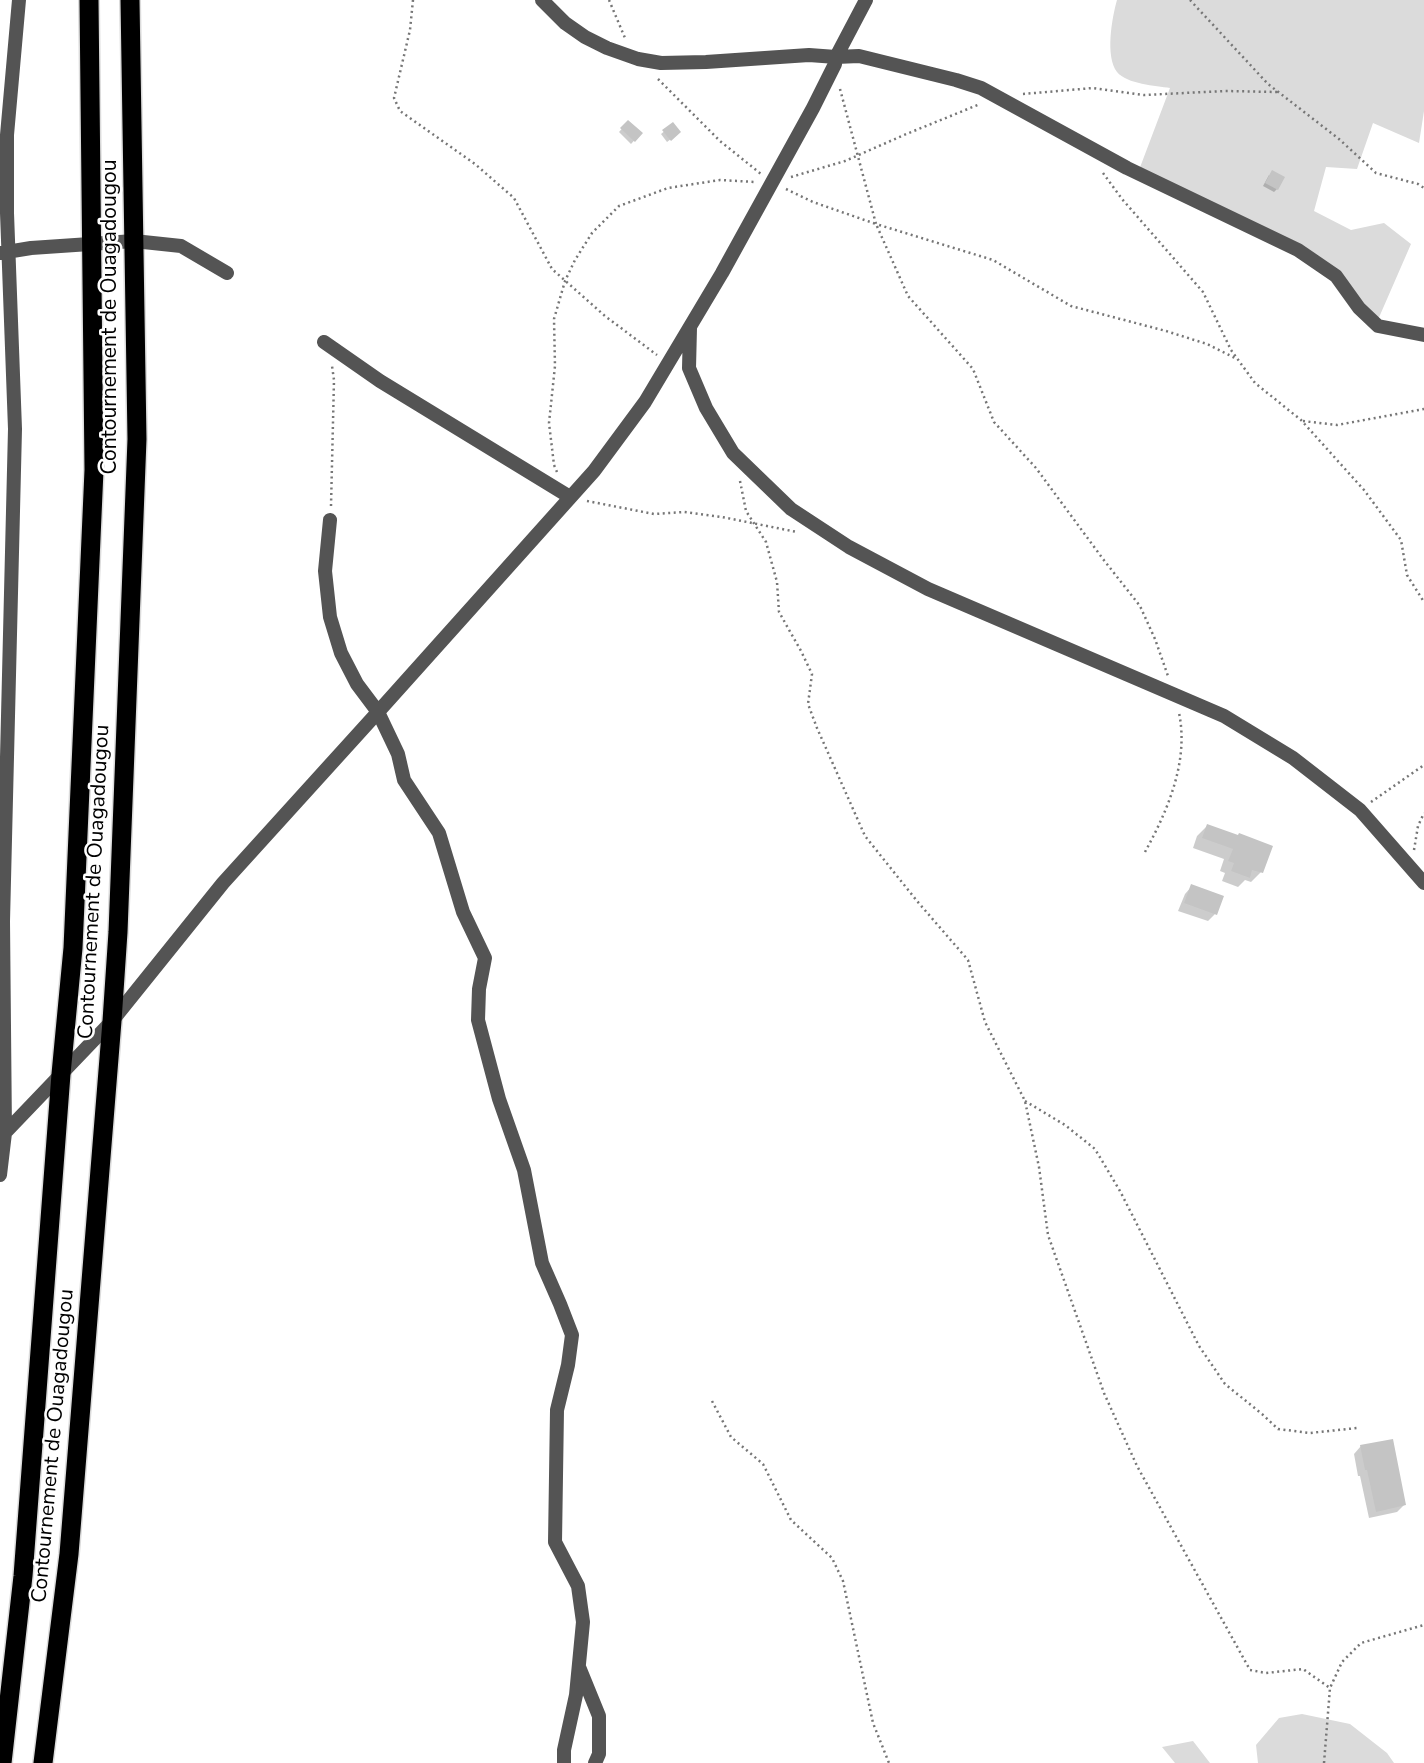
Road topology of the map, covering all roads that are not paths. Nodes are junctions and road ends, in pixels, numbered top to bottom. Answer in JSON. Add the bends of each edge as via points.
{"nodes":[{"id":1,"x":19,"y":0,"type":"edge"},
{"id":2,"x":89,"y":0,"type":"edge"},
{"id":3,"x":130,"y":0,"type":"edge"},
{"id":4,"x":542,"y":0,"type":"edge"},
{"id":5,"x":866,"y":0,"type":"edge"},
{"id":6,"x":836,"y":61,"type":"junction"},
{"id":7,"x":134,"y":241,"type":"junction"},
{"id":8,"x":92,"y":243,"type":"junction"},
{"id":9,"x":4,"y":253,"type":"edge"},
{"id":10,"x":228,"y":273,"type":"dead end"},
{"id":11,"x":690,"y":326,"type":"junction"},
{"id":12,"x":1424,"y":335,"type":"edge"},
{"id":13,"x":324,"y":342,"type":"road end"},
{"id":14,"x":570,"y":497,"type":"junction"},
{"id":15,"x":330,"y":520,"type":"road end"},
{"id":16,"x":378,"y":712,"type":"junction"},
{"id":17,"x":1424,"y":883,"type":"edge"},
{"id":18,"x":113,"y":1021,"type":"junction"},
{"id":19,"x":61,"y":1074,"type":"junction"},
{"id":20,"x":3,"y":1135,"type":"edge"},
{"id":21,"x":0,"y":1175,"type":"edge"},
{"id":22,"x":579,"y":1666,"type":"junction"},
{"id":23,"x":2,"y":1763,"type":"edge"},
{"id":24,"x":43,"y":1763,"type":"edge"},
{"id":25,"x":564,"y":1763,"type":"edge"},
{"id":26,"x":595,"y":1763,"type":"edge"}],
"edges":[{"from":1,"to":9,"type":"street","via":[[7,135]]},
{"from":2,"to":8,"type":"highway","name":"Contournement de Ouagadougou"},
{"from":3,"to":7,"type":"highway","name":"Contournement de Ouagadougou"},
{"from":4,"to":6,"type":"street","via":[[586,37],[638,59],[706,62],[809,55]]},
{"from":5,"to":6,"type":"street"},
{"from":6,"to":11,"type":"street"},
{"from":6,"to":12,"type":"street","via":[[859,56],[981,88],[1127,168],[1298,250],[1336,276],[1378,326]]},
{"from":7,"to":8,"type":"street"},
{"from":7,"to":10,"type":"street","via":[[181,246]]},
{"from":7,"to":18,"type":"highway","name":"Contournement de Ouagadougou","via":[[137,439]]},
{"from":8,"to":9,"type":"street"},
{"from":8,"to":19,"type":"highway","name":"Contournement de Ouagadougou","via":[[94,470],[73,948]]},
{"from":9,"to":20,"type":"street","via":[[15,429],[3,921]]},
{"from":11,"to":14,"type":"street","via":[[639,411]]},
{"from":11,"to":17,"type":"street","via":[[689,368],[706,408],[733,453],[791,509],[849,547],[928,589],[1224,716],[1293,758],[1360,810]]},
{"from":13,"to":14,"type":"street"},
{"from":14,"to":16,"type":"street"},
{"from":15,"to":16,"type":"street","via":[[325,571],[330,617],[341,653]]},
{"from":16,"to":18,"type":"street","via":[[223,883]]},
{"from":16,"to":22,"type":"street","via":[[398,754],[404,780],[439,833],[463,912],[485,958],[478,1020],[524,1170],[542,1263],[572,1335],[557,1410],[555,1542],[578,1586],[583,1622]]},
{"from":18,"to":19,"type":"street"},
{"from":18,"to":24,"type":"highway","name":"Contournement de Ouagadougou","via":[[69,1554]]},
{"from":19,"to":20,"type":"street"},
{"from":19,"to":23,"type":"highway","name":"Contournement de Ouagadougou","via":[[23,1576]]},
{"from":20,"to":21,"type":"street"},
{"from":22,"to":25,"type":"street"},
{"from":22,"to":26,"type":"street","via":[[599,1716]]}]}
